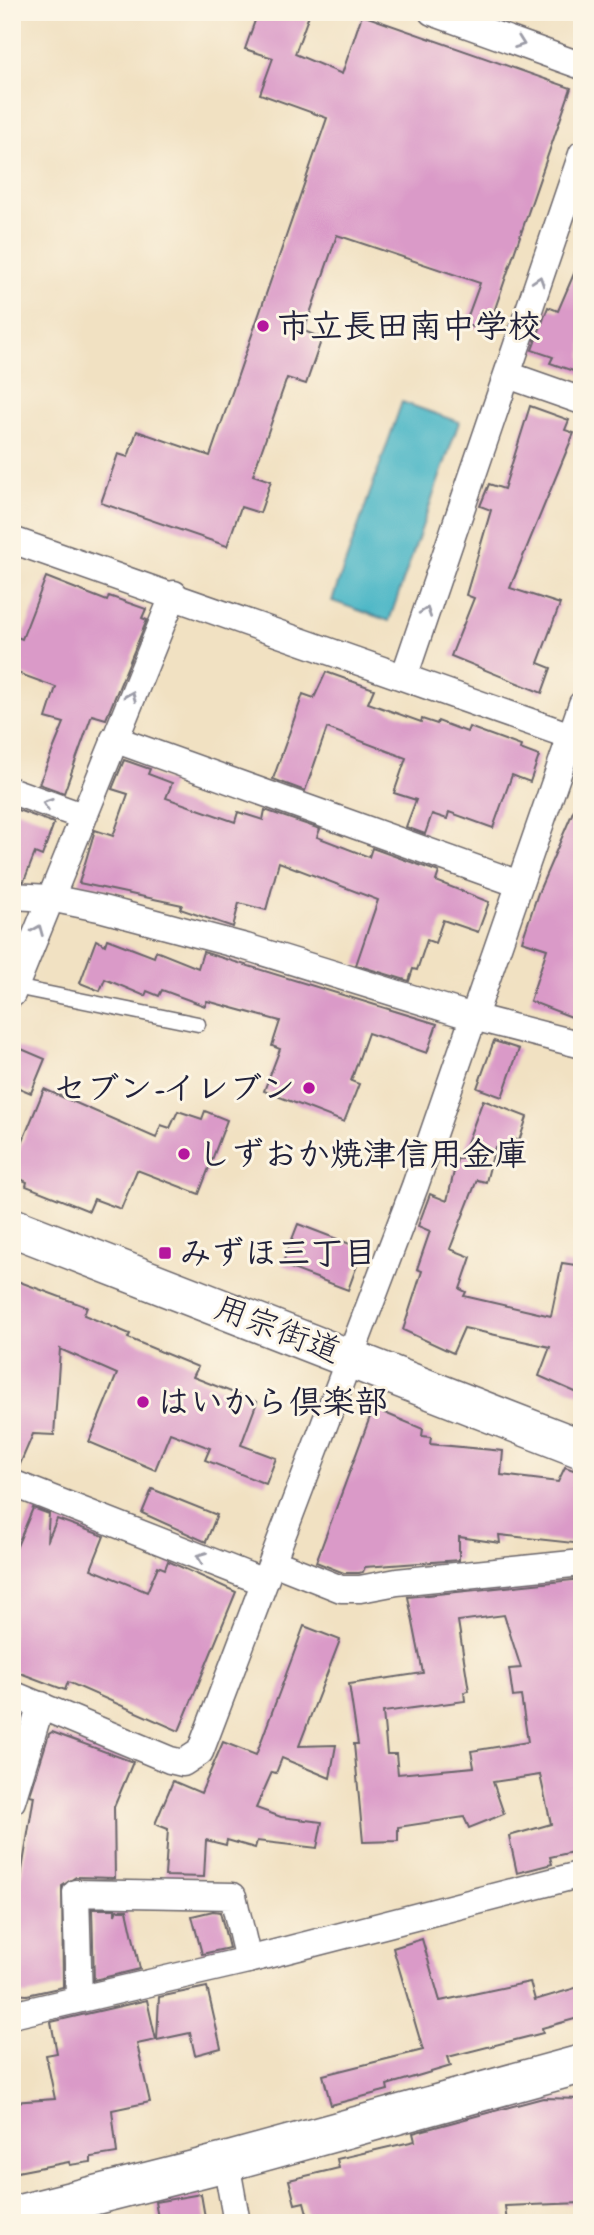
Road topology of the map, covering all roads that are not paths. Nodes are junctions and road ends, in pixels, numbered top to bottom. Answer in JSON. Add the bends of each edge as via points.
{"nodes":[{"id":1,"x":432,"y":12,"type":"edge"},
{"id":2,"x":582,"y":66,"type":"edge"},
{"id":3,"x":582,"y":153,"type":"edge"},
{"id":4,"x":508,"y":375,"type":"junction"},
{"id":5,"x":582,"y":401,"type":"edge"},
{"id":6,"x":12,"y":540,"type":"edge"},
{"id":7,"x":174,"y":594,"type":"junction"},
{"id":8,"x":404,"y":677,"type":"junction"},
{"id":9,"x":582,"y":704,"type":"edge"},
{"id":10,"x":576,"y":738,"type":"edge"},
{"id":11,"x":114,"y":739,"type":"junction"},
{"id":12,"x":12,"y":792,"type":"edge"},
{"id":13,"x":82,"y":816,"type":"junction"},
{"id":14,"x":519,"y":884,"type":"junction"},
{"id":15,"x":12,"y":896,"type":"edge"},
{"id":16,"x":50,"y":898,"type":"junction"},
{"id":17,"x":14,"y":990,"type":"edge"},
{"id":18,"x":473,"y":1017,"type":"junction"},
{"id":19,"x":198,"y":1024,"type":"dead end"},
{"id":20,"x":582,"y":1045,"type":"edge"},
{"id":21,"x":12,"y":1227,"type":"edge"},
{"id":22,"x":351,"y":1357,"type":"junction"},
{"id":23,"x":582,"y":1449,"type":"edge"},
{"id":24,"x":12,"y":1483,"type":"edge"},
{"id":25,"x":582,"y":1563,"type":"edge"},
{"id":26,"x":269,"y":1572,"type":"junction"},
{"id":27,"x":12,"y":1693,"type":"edge"},
{"id":28,"x":41,"y":1705,"type":"junction"},
{"id":29,"x":12,"y":1801,"type":"edge"},
{"id":30,"x":582,"y":1874,"type":"edge"},
{"id":31,"x":248,"y":1960,"type":"junction"},
{"id":32,"x":79,"y":1999,"type":"junction"},
{"id":33,"x":12,"y":2015,"type":"edge"},
{"id":34,"x":582,"y":2064,"type":"edge"},
{"id":35,"x":226,"y":2162,"type":"junction"},
{"id":36,"x":12,"y":2216,"type":"edge"},
{"id":37,"x":237,"y":2223,"type":"edge"}],
"edges":[{"from":1,"to":2,"type":"street","one_way":true},
{"from":4,"to":3,"type":"street","one_way":true},
{"from":4,"to":5,"type":"street"},
{"from":8,"to":4,"type":"street","one_way":true},
{"from":6,"to":7,"type":"street"},
{"from":7,"to":8,"type":"street"},
{"from":11,"to":7,"type":"street","one_way":true},
{"from":8,"to":10,"type":"street"},
{"from":9,"to":10,"type":"street"},
{"from":10,"to":14,"type":"street"},
{"from":11,"to":13,"type":"street"},
{"from":11,"to":14,"type":"street"},
{"from":13,"to":12,"type":"street","one_way":true},
{"from":13,"to":16,"type":"street"},
{"from":14,"to":18,"type":"street"},
{"from":15,"to":16,"type":"street"},
{"from":17,"to":16,"type":"street","one_way":true},
{"from":16,"to":18,"type":"street","via":[[246,947]]},
{"from":17,"to":19,"type":"lane"},
{"from":18,"to":20,"type":"street"},
{"from":18,"to":22,"type":"street"},
{"from":21,"to":22,"type":"street","name":"用宗街道"},
{"from":22,"to":23,"type":"street","name":"用宗街道"},
{"from":22,"to":26,"type":"street"},
{"from":26,"to":24,"type":"street","one_way":true},
{"from":25,"to":26,"type":"street","via":[[360,1589]]},
{"from":26,"to":28,"type":"street","via":[[200,1752],[193,1759],[183,1763],[170,1760]]},
{"from":27,"to":28,"type":"street"},
{"from":28,"to":29,"type":"street"},
{"from":30,"to":31,"type":"street"},
{"from":31,"to":32,"type":"street"},
{"from":31,"to":32,"type":"street","via":[[233,1896],[76,1893]]},
{"from":32,"to":33,"type":"street"},
{"from":34,"to":35,"type":"street"},
{"from":35,"to":36,"type":"street"},
{"from":35,"to":37,"type":"street"}]}
